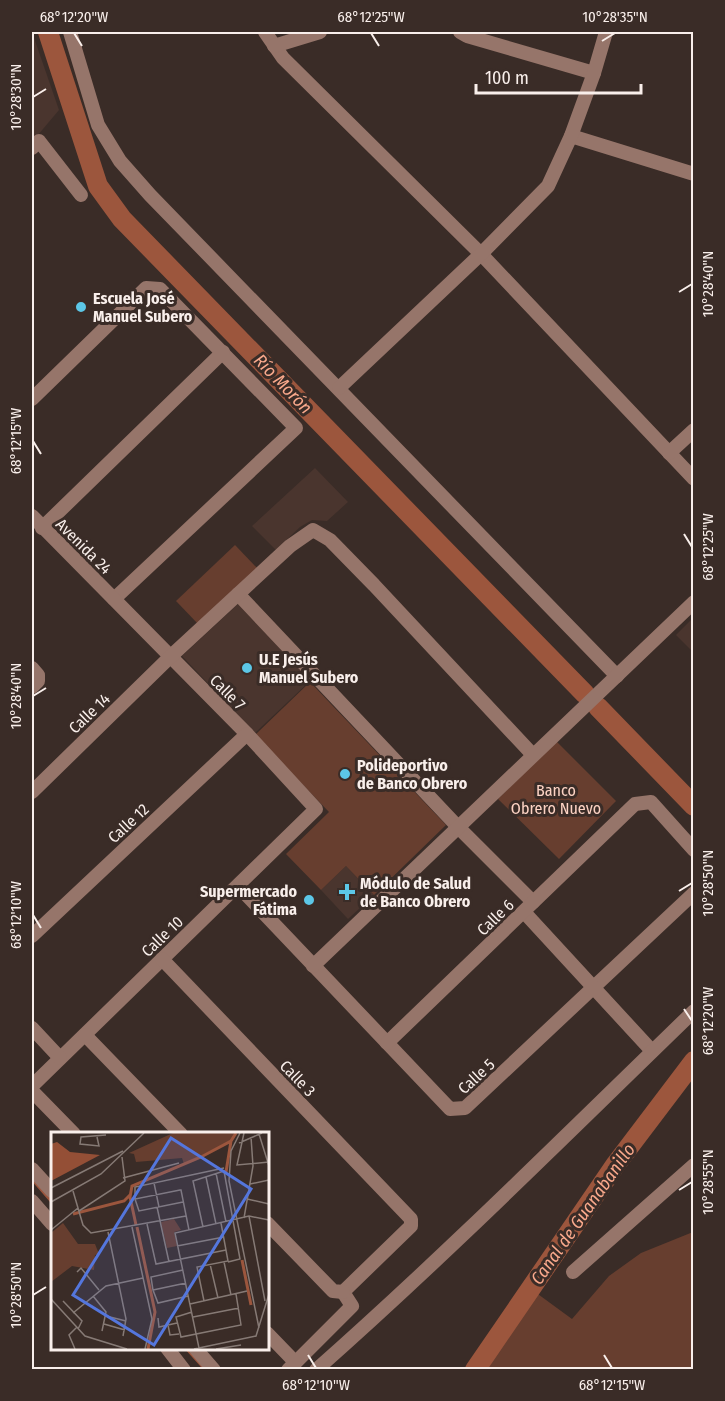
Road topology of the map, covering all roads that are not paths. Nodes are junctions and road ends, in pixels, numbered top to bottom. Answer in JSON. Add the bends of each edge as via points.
{"nodes":[{"id":1,"x":70,"y":32,"type":"edge"},
{"id":2,"x":265,"y":32,"type":"edge"},
{"id":3,"x":320,"y":32,"type":"edge"},
{"id":4,"x":460,"y":32,"type":"edge"},
{"id":5,"x":606,"y":32,"type":"edge"},
{"id":6,"x":274,"y":46,"type":"junction"},
{"id":7,"x":594,"y":72,"type":"junction"},
{"id":8,"x":572,"y":136,"type":"junction"},
{"id":9,"x":32,"y":148,"type":"edge"},
{"id":10,"x":693,"y":174,"type":"edge"},
{"id":11,"x":81,"y":195,"type":"dead end"},
{"id":12,"x":480,"y":254,"type":"junction"},
{"id":13,"x":223,"y":352,"type":"junction"},
{"id":14,"x":339,"y":388,"type":"junction"},
{"id":15,"x":32,"y":399,"type":"edge"},
{"id":16,"x":693,"y":430,"type":"edge"},
{"id":17,"x":669,"y":453,"type":"junction"},
{"id":18,"x":693,"y":479,"type":"edge"},
{"id":19,"x":32,"y":516,"type":"edge"},
{"id":20,"x":42,"y":528,"type":"junction"},
{"id":21,"x":238,"y":594,"type":"junction"},
{"id":22,"x":114,"y":599,"type":"junction"},
{"id":23,"x":693,"y":602,"type":"edge"},
{"id":24,"x":170,"y":657,"type":"junction"},
{"id":25,"x":617,"y":676,"type":"junction"},
{"id":26,"x":247,"y":735,"type":"junction"},
{"id":27,"x":532,"y":755,"type":"junction"},
{"id":28,"x":32,"y":792,"type":"edge"},
{"id":29,"x":316,"y":809,"type":"joint"},
{"id":30,"x":458,"y":827,"type":"junction"},
{"id":31,"x":693,"y":850,"type":"edge"},
{"id":32,"x":238,"y":886,"type":"junction"},
{"id":33,"x":693,"y":894,"type":"edge"},
{"id":34,"x":529,"y":907,"type":"junction"},
{"id":35,"x":32,"y":936,"type":"edge"},
{"id":36,"x":162,"y":960,"type":"junction"},
{"id":37,"x":313,"y":966,"type":"junction"},
{"id":38,"x":593,"y":988,"type":"junction"},
{"id":39,"x":693,"y":1011,"type":"edge"},
{"id":40,"x":32,"y":1028,"type":"edge"},
{"id":41,"x":85,"y":1035,"type":"junction"},
{"id":42,"x":387,"y":1043,"type":"junction"},
{"id":43,"x":652,"y":1051,"type":"junction"},
{"id":44,"x":60,"y":1058,"type":"junction"},
{"id":45,"x":32,"y":1089,"type":"edge"},
{"id":46,"x":72,"y":1132,"type":"edge"},
{"id":47,"x":179,"y":1132,"type":"edge"},
{"id":48,"x":693,"y":1165,"type":"edge"},
{"id":49,"x":32,"y":1169,"type":"edge"},
{"id":50,"x":51,"y":1190,"type":"edge"},
{"id":51,"x":32,"y":1201,"type":"edge"},
{"id":52,"x":51,"y":1223,"type":"edge"},
{"id":53,"x":268,"y":1224,"type":"edge"},
{"id":54,"x":573,"y":1272,"type":"dead end"},
{"id":55,"x":343,"y":1292,"type":"junction"},
{"id":56,"x":268,"y":1334,"type":"edge"},
{"id":57,"x":169,"y":1350,"type":"edge"},
{"id":58,"x":197,"y":1350,"type":"edge"},
{"id":59,"x":292,"y":1366,"type":"edge"},
{"id":60,"x":184,"y":1370,"type":"edge"},
{"id":61,"x":214,"y":1370,"type":"edge"},
{"id":62,"x":316,"y":1370,"type":"edge"}],
"edges":[{"from":1,"to":14,"type":"street","via":[[98,125],[120,161]]},
{"from":2,"to":6,"type":"street"},
{"from":3,"to":6,"type":"street"},
{"from":4,"to":7,"type":"street"},
{"from":5,"to":7,"type":"street"},
{"from":6,"to":12,"type":"street"},
{"from":7,"to":8,"type":"street"},
{"from":8,"to":10,"type":"street"},
{"from":8,"to":12,"type":"street","via":[[548,186]]},
{"from":9,"to":11,"type":"street","via":[[39,141]]},
{"from":12,"to":14,"type":"street"},
{"from":12,"to":17,"type":"street"},
{"from":13,"to":15,"type":"street","via":[[160,288],[147,288]]},
{"from":13,"to":20,"type":"street"},
{"from":13,"to":22,"type":"street","via":[[296,428]]},
{"from":14,"to":25,"type":"street"},
{"from":16,"to":17,"type":"street"},
{"from":17,"to":18,"type":"street"},
{"from":19,"to":20,"type":"street","name":"Avenida 24"},
{"from":20,"to":22,"type":"street","name":"Avenida 24"},
{"from":21,"to":24,"type":"street","name":"Calle 14"},
{"from":21,"to":27,"type":"street","name":"Calle 14","via":[[313,530],[330,540],[374,585]]},
{"from":21,"to":30,"type":"street"},
{"from":22,"to":24,"type":"street","name":"Calle 7"},
{"from":23,"to":25,"type":"street"},
{"from":24,"to":26,"type":"street","name":"Calle 7"},
{"from":24,"to":28,"type":"street","name":"Calle 14"},
{"from":25,"to":27,"type":"street"},
{"from":26,"to":29,"type":"street","name":"Calle 7"},
{"from":26,"to":35,"type":"street","name":"Calle 12"},
{"from":27,"to":30,"type":"street"},
{"from":29,"to":32,"type":"street","name":"Calle 10"},
{"from":30,"to":34,"type":"street"},
{"from":30,"to":37,"type":"street"},
{"from":31,"to":34,"type":"street","name":"Calle 6","via":[[651,802],[635,804]]},
{"from":32,"to":36,"type":"street","name":"Calle 10"},
{"from":32,"to":37,"type":"street","name":"Calle 5"},
{"from":33,"to":38,"type":"street","name":"Calle 5"},
{"from":34,"to":38,"type":"street"},
{"from":34,"to":42,"type":"street","name":"Calle 6"},
{"from":36,"to":41,"type":"street","name":"Calle 10"},
{"from":36,"to":55,"type":"street","name":"Calle 3","via":[[411,1219],[411,1226]]},
{"from":37,"to":42,"type":"street","name":"Calle 5"},
{"from":38,"to":42,"type":"street","name":"Calle 5","via":[[465,1108],[450,1109]]},
{"from":38,"to":43,"type":"street"},
{"from":39,"to":43,"type":"street"},
{"from":40,"to":44,"type":"street"},
{"from":41,"to":44,"type":"street","name":"Calle 10"},
{"from":41,"to":47,"type":"street"},
{"from":43,"to":62,"type":"street","via":[[442,1255]]},
{"from":44,"to":45,"type":"street","name":"Calle 10"},
{"from":45,"to":46,"type":"street"},
{"from":48,"to":54,"type":"street"},
{"from":49,"to":50,"type":"street"},
{"from":51,"to":52,"type":"street"},
{"from":53,"to":55,"type":"street","via":[[333,1291]]},
{"from":55,"to":59,"type":"street","via":[[352,1306]]},
{"from":56,"to":59,"type":"street"},
{"from":57,"to":60,"type":"street"},
{"from":58,"to":61,"type":"street"}]}
